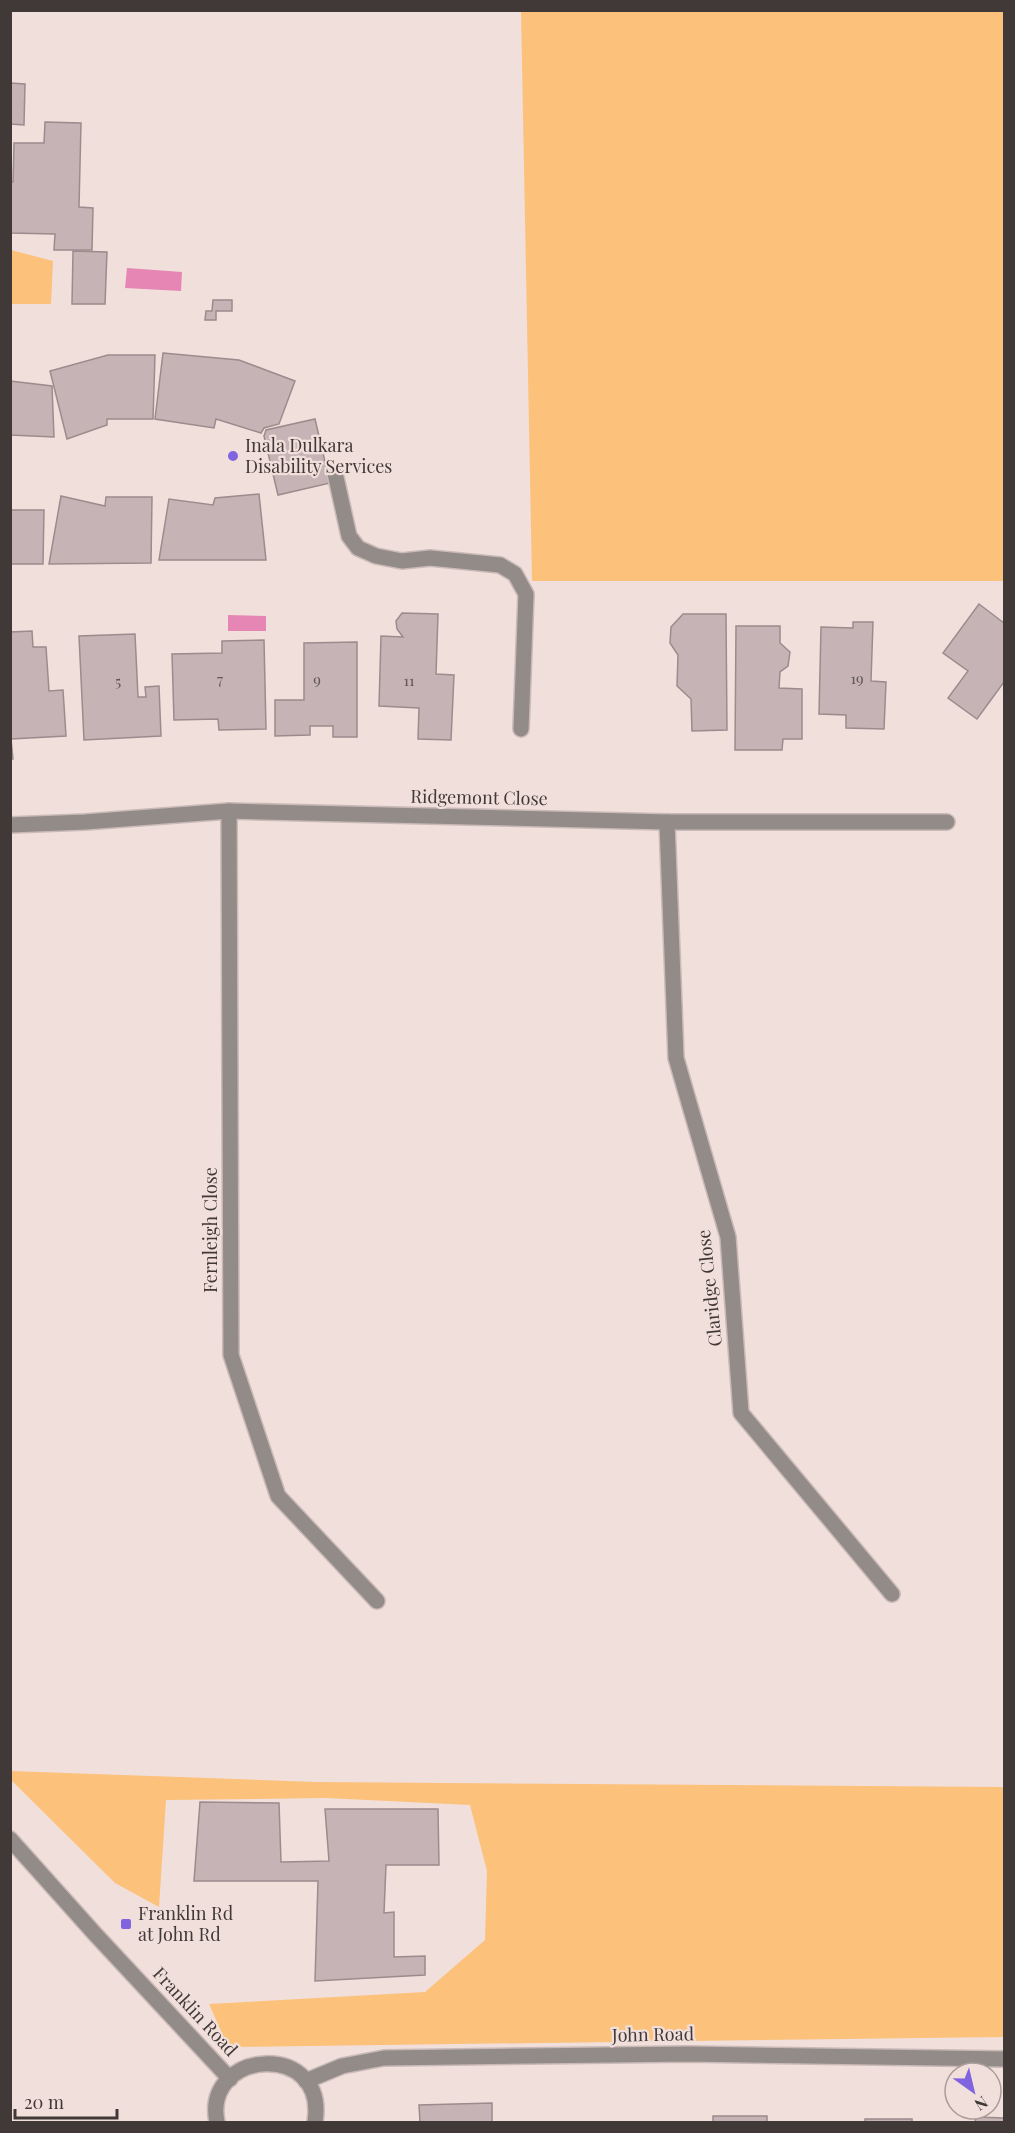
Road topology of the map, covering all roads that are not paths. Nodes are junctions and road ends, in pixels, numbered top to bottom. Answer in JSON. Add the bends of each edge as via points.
{"nodes":[{"id":1,"x":335,"y":473,"type":"dead end"},
{"id":2,"x":521,"y":729,"type":"dead end"},
{"id":3,"x":229,"y":811,"type":"junction"},
{"id":4,"x":667,"y":822,"type":"junction"},
{"id":5,"x":946,"y":822,"type":"dead end"},
{"id":6,"x":10,"y":825,"type":"edge"},
{"id":7,"x":892,"y":1594,"type":"dead end"},
{"id":8,"x":377,"y":1601,"type":"dead end"},
{"id":9,"x":10,"y":1839,"type":"edge"},
{"id":10,"x":1005,"y":2059,"type":"edge"},
{"id":11,"x":230,"y":2079,"type":"junction"},
{"id":12,"x":306,"y":2081,"type":"junction"},
{"id":13,"x":217,"y":2122,"type":"edge"},
{"id":14,"x":315,"y":2122,"type":"edge"}],
"edges":[{"from":1,"to":2,"type":"street","via":[[349,536],[358,548],[402,561],[430,558],[500,565],[515,574],[526,594]]},
{"from":3,"to":4,"type":"street","name":"Ridgemont Close"},
{"from":3,"to":6,"type":"street","name":"Ridgemont Close"},
{"from":3,"to":8,"type":"street","name":"Fernleigh Close","via":[[231,1355],[278,1496]]},
{"from":4,"to":5,"type":"street","name":"Ridgemont Close"},
{"from":4,"to":7,"type":"street","name":"Claridge Close","via":[[676,1058],[728,1237],[741,1413]]},
{"from":9,"to":11,"type":"street","name":"Franklin Road"},
{"from":10,"to":12,"type":"street","name":"John Road","via":[[689,2054],[384,2058],[342,2066]]},
{"from":11,"to":12,"type":"street","via":[[244,2068],[260,2063],[293,2070]]},
{"from":11,"to":13,"type":"street","via":[[217,2104]]},
{"from":12,"to":14,"type":"street","via":[[314,2095]]}]}
